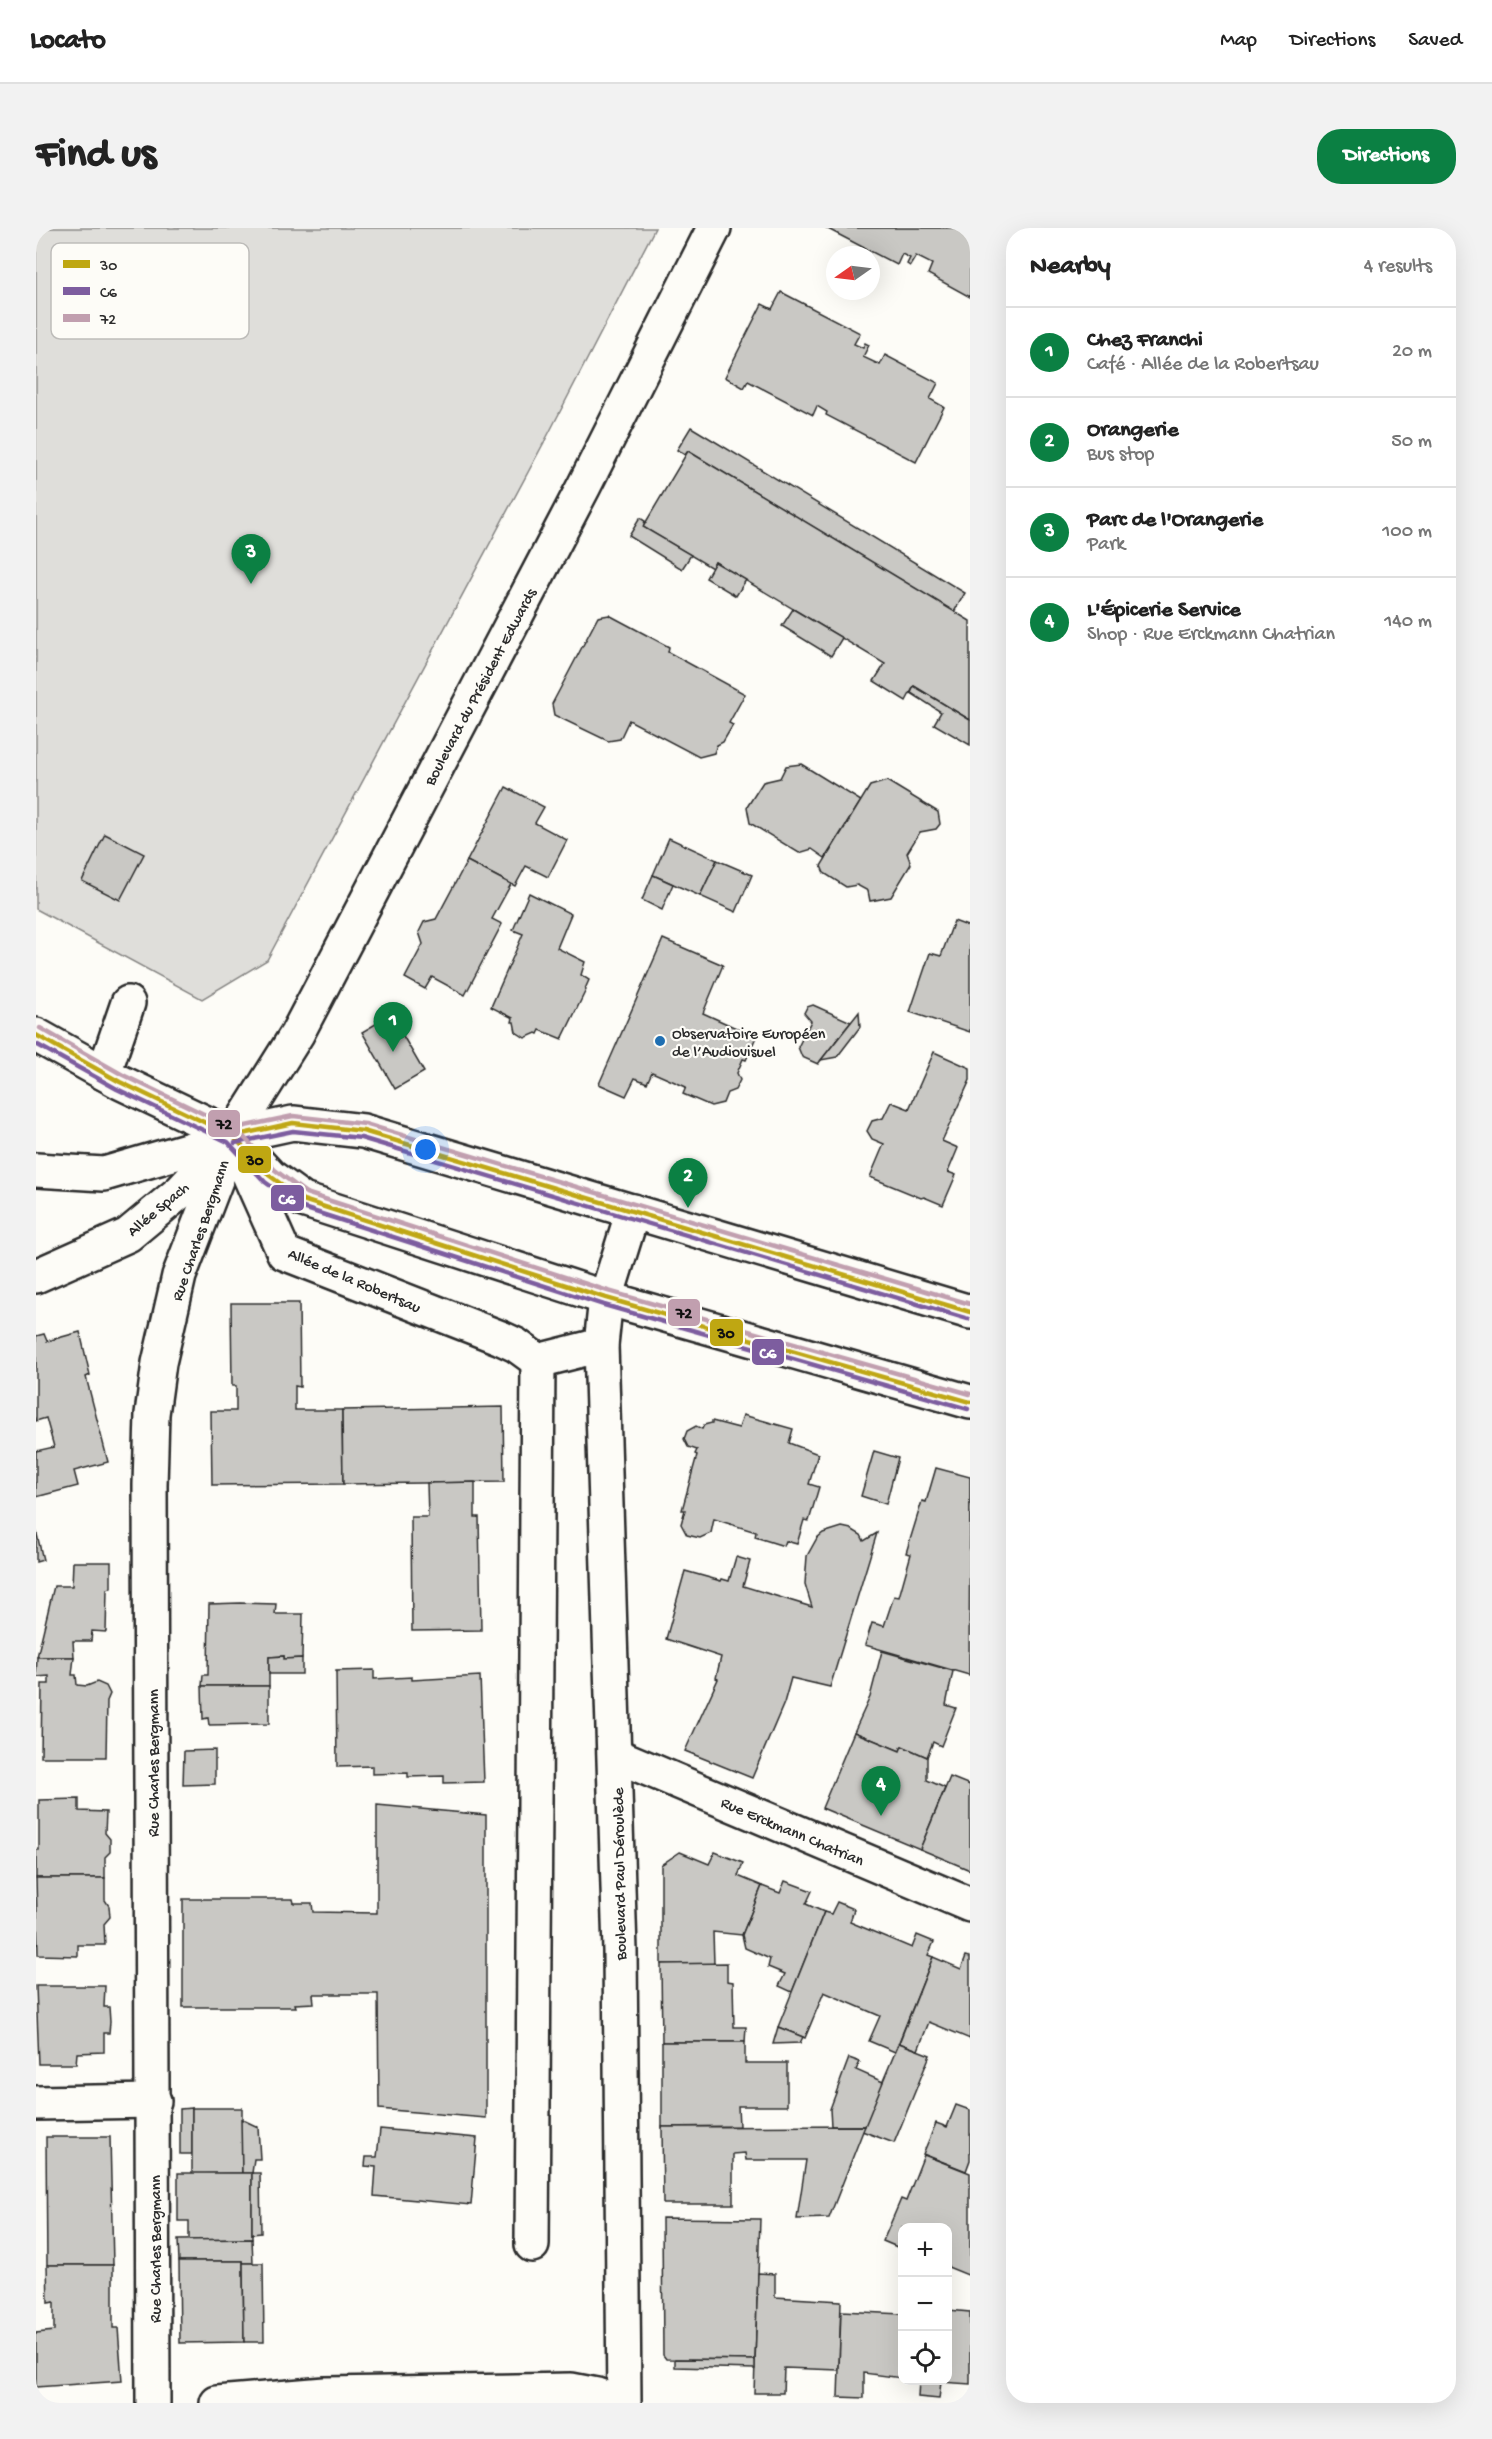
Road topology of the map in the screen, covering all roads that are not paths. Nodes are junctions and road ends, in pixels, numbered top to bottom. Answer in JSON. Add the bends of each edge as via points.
{"nodes":[{"id":1,"x":714,"y":228,"type":"edge"},
{"id":2,"x":128,"y":1003,"type":"dead end"},
{"id":3,"x":36,"y":1035,"type":"edge"},
{"id":4,"x":104,"y":1073,"type":"junction"},
{"id":5,"x":232,"y":1136,"type":"junction"},
{"id":6,"x":36,"y":1170,"type":"edge"},
{"id":7,"x":633,"y":1211,"type":"junction"},
{"id":8,"x":36,"y":1276,"type":"edge"},
{"id":9,"x":606,"y":1298,"type":"junction"},
{"id":10,"x":970,"y":1312,"type":"edge"},
{"id":11,"x":601,"y":1345,"type":"junction"},
{"id":12,"x":538,"y":1361,"type":"junction"},
{"id":13,"x":970,"y":1402,"type":"edge"},
{"id":14,"x":615,"y":1755,"type":"junction"},
{"id":15,"x":970,"y":1905,"type":"edge"},
{"id":16,"x":154,"y":2101,"type":"junction"},
{"id":17,"x":36,"y":2103,"type":"edge"},
{"id":18,"x":532,"y":2245,"type":"dead end"},
{"id":19,"x":153,"y":2403,"type":"edge"},
{"id":20,"x":217,"y":2403,"type":"edge"},
{"id":21,"x":622,"y":2403,"type":"edge"}],
"edges":[{"from":1,"to":5,"type":"street","name":"Boulevard du Président Edwards","via":[[297,1034]]},
{"from":2,"to":4,"type":"street"},
{"from":3,"to":4,"type":"street"},
{"from":4,"to":5,"type":"street"},
{"from":5,"to":6,"type":"street","via":[[104,1174]]},
{"from":5,"to":7,"type":"street","via":[[293,1123],[363,1131]]},
{"from":5,"to":8,"type":"street","name":"Allée Spach","via":[[181,1191],[128,1235]]},
{"from":5,"to":9,"type":"street","via":[[270,1176],[303,1200]]},
{"from":5,"to":12,"type":"street","name":"Allée de la Robertsau","via":[[284,1253],[501,1338]]},
{"from":5,"to":16,"type":"street","name":"Rue Charles Bergmann","via":[[179,1276],[152,1414]]},
{"from":7,"to":9,"type":"street","name":"Boulevard Paul Déroulède"},
{"from":7,"to":10,"type":"street"},
{"from":9,"to":11,"type":"street","name":"Boulevard Paul Déroulède"},
{"from":9,"to":13,"type":"street"},
{"from":11,"to":12,"type":"street"},
{"from":11,"to":14,"type":"street","name":"Boulevard Paul Déroulède"},
{"from":12,"to":18,"type":"street"},
{"from":14,"to":15,"type":"street","name":"Rue Erckmann Chatrian"},
{"from":14,"to":21,"type":"street","name":"Boulevard Paul Déroulède"},
{"from":16,"to":17,"type":"street"},
{"from":16,"to":19,"type":"street","name":"Rue Charles Bergmann"},
{"from":20,"to":21,"type":"street","via":[[325,2394],[571,2390]]}]}
